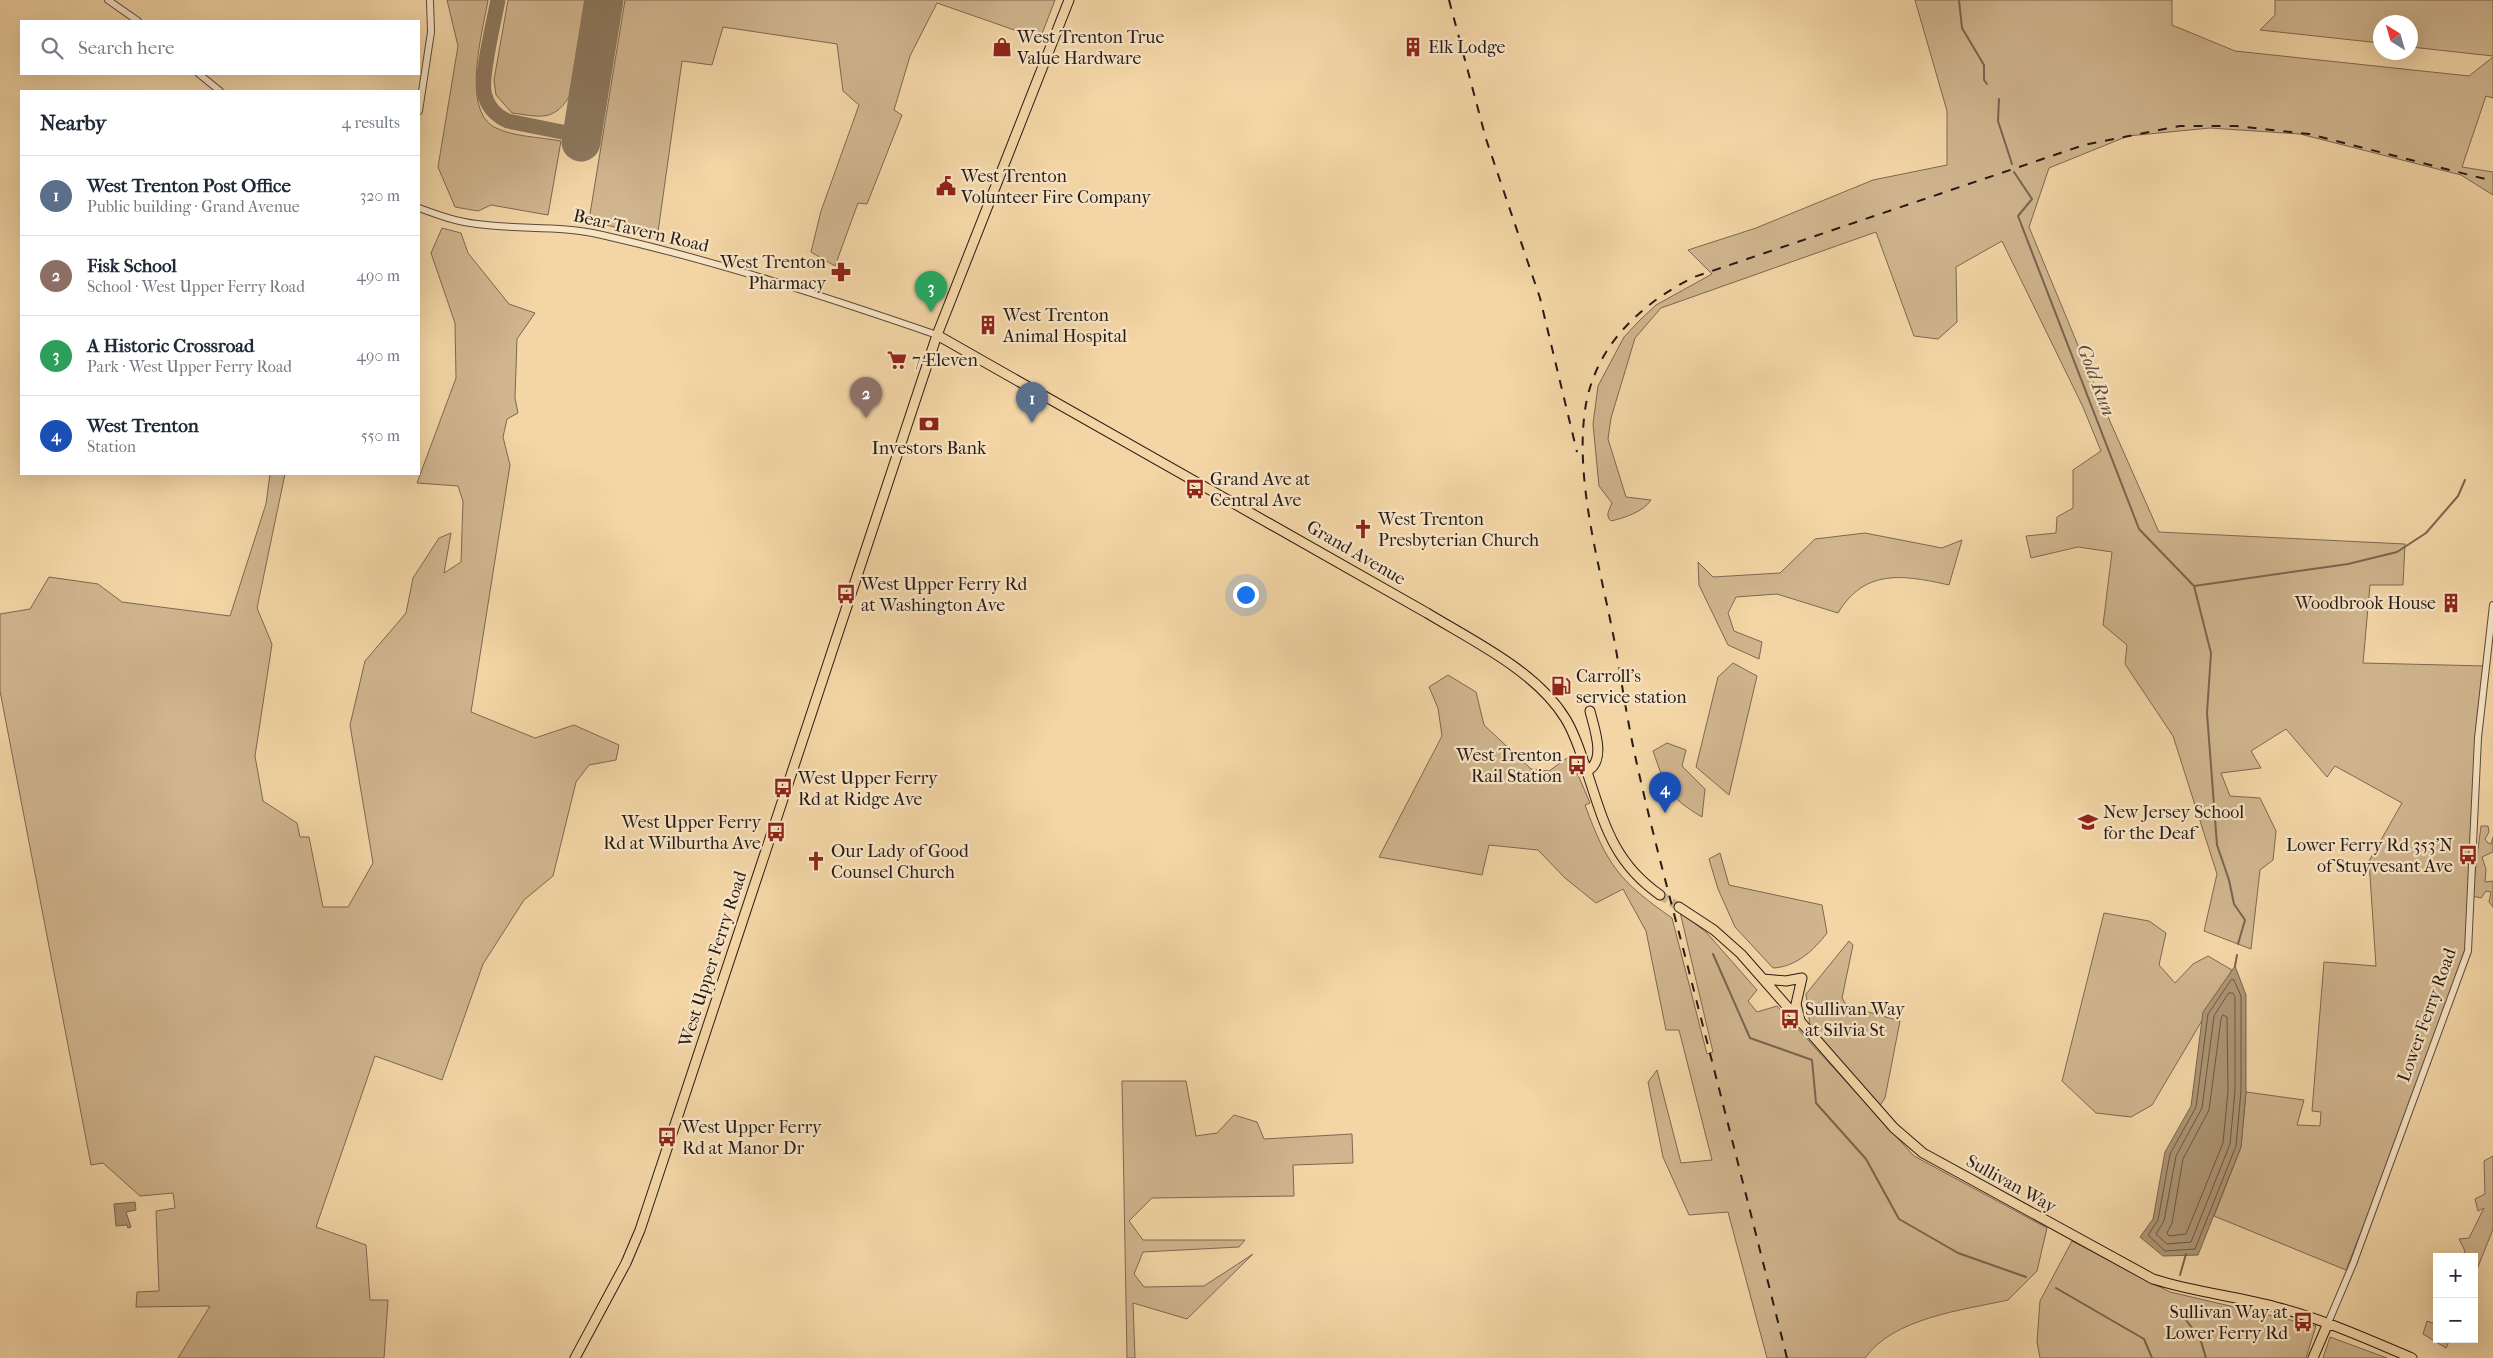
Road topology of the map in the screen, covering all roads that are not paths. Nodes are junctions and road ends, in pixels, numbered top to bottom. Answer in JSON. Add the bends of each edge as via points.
{"nodes":[{"id":1,"x":108,"y":0,"type":"edge"},
{"id":2,"x":430,"y":0,"type":"edge"},
{"id":3,"x":1069,"y":0,"type":"edge"},
{"id":4,"x":137,"y":20,"type":"edge"},
{"id":5,"x":200,"y":75,"type":"edge"},
{"id":6,"x":219,"y":90,"type":"edge"},
{"id":7,"x":420,"y":104,"type":"edge"},
{"id":8,"x":420,"y":208,"type":"edge"},
{"id":9,"x":937,"y":335,"type":"junction"},
{"id":10,"x":2493,"y":605,"type":"edge"},
{"id":11,"x":1590,"y":711,"type":"dead end"},
{"id":12,"x":1587,"y":772,"type":"junction"},
{"id":13,"x":1660,"y":895,"type":"tunnel mouth"},
{"id":14,"x":1678,"y":907,"type":"tunnel mouth"},
{"id":15,"x":1763,"y":979,"type":"junction"},
{"id":16,"x":1801,"y":1022,"type":"junction"},
{"id":17,"x":2328,"y":1323,"type":"junction"},
{"id":18,"x":575,"y":1358,"type":"edge"},
{"id":19,"x":2314,"y":1358,"type":"edge"},
{"id":20,"x":2412,"y":1358,"type":"edge"}],
"edges":[{"from":1,"to":4,"type":"street"},
{"from":2,"to":7,"type":"street","via":[[431,32]]},
{"from":3,"to":9,"type":"main road","name":"West Upper Ferry Road"},
{"from":5,"to":6,"type":"street"},
{"from":8,"to":9,"type":"street","name":"Bear Tavern Road","via":[[474,224],[561,228],[601,234],[786,285]]},
{"from":9,"to":12,"type":"main road","name":"Grand Avenue","via":[[1306,543],[1496,656],[1536,684],[1557,706],[1572,731]]},
{"from":9,"to":18,"type":"main road","name":"West Upper Ferry Road","via":[[640,1230]]},
{"from":10,"to":17,"type":"street","name":"Lower Ferry Road","via":[[2478,738],[2470,945],[2353,1264]]},
{"from":11,"to":12,"type":"main road","via":[[1598,760]]},
{"from":12,"to":13,"type":"main road","name":"Grand Avenue","via":[[1616,850],[1632,873]]},
{"from":14,"to":15,"type":"main road","name":"Sullivan Way","via":[[1726,940]]},
{"from":15,"to":16,"type":"main road","name":"Sullivan Way"},
{"from":15,"to":16,"type":"main road","via":[[1786,981],[1802,978],[1796,1004]]},
{"from":16,"to":17,"type":"main road","name":"Sullivan Way","via":[[1894,1128],[1939,1163],[2153,1279],[2187,1290],[2274,1306]]},
{"from":17,"to":19,"type":"main road","name":"Lower Ferry Road"},
{"from":17,"to":20,"type":"main road","name":"Sullivan Way"}]}
